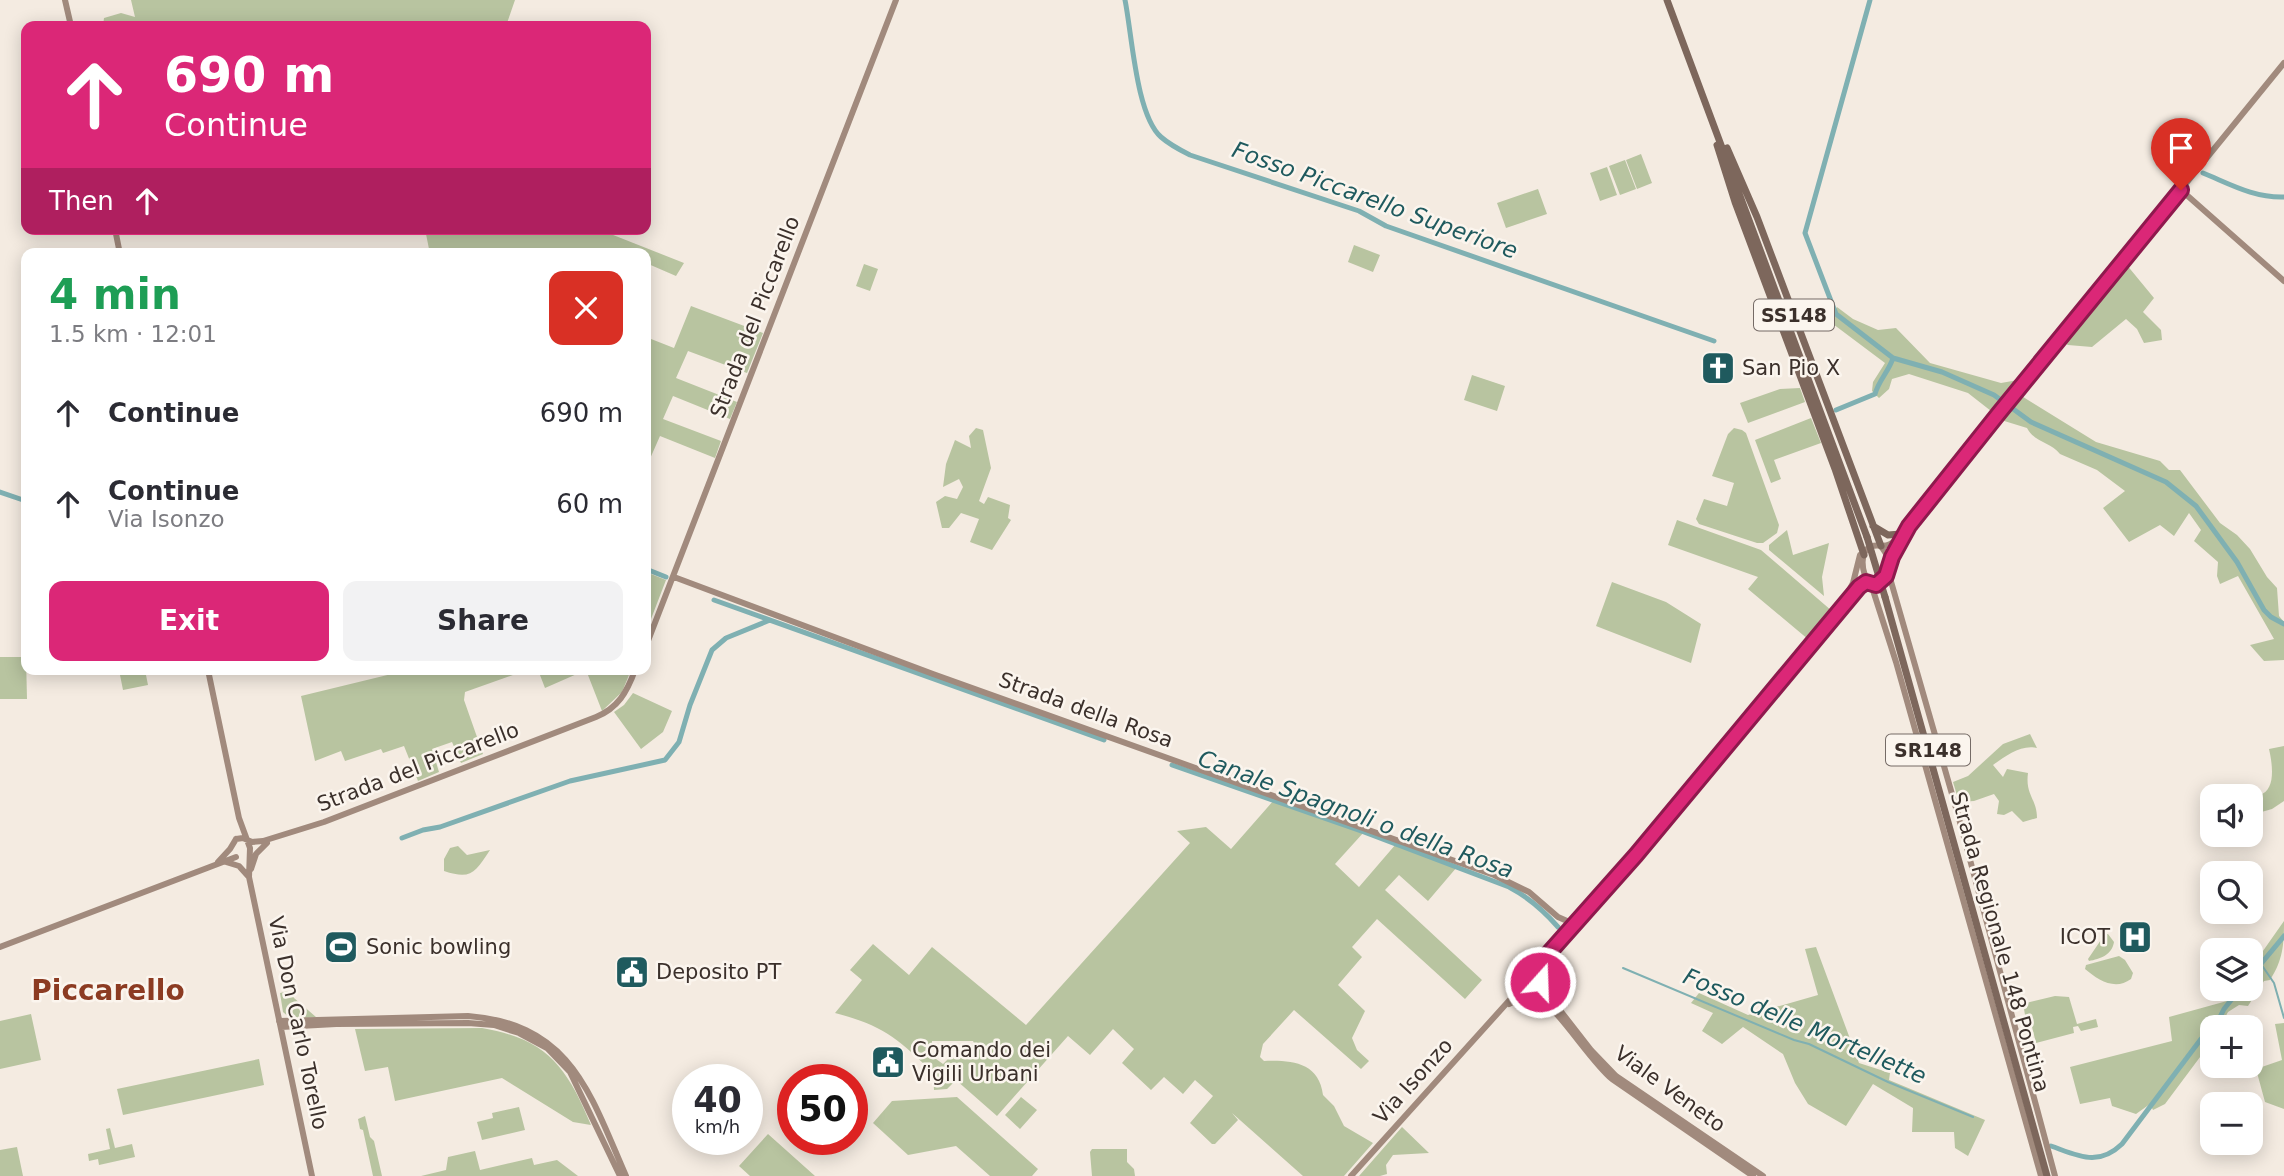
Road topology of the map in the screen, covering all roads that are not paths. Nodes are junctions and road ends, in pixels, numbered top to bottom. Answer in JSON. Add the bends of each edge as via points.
{"nodes":[{"id":1,"x":65,"y":0,"type":"edge"},
{"id":2,"x":896,"y":0,"type":"edge"},
{"id":3,"x":1665,"y":0,"type":"edge"},
{"id":4,"x":70,"y":21,"type":"edge"},
{"id":5,"x":2284,"y":63,"type":"edge"},
{"id":6,"x":1707,"y":107,"type":"junction"},
{"id":7,"x":2181,"y":190,"type":"junction"},
{"id":8,"x":2284,"y":281,"type":"edge"},
{"id":9,"x":1873,"y":526,"type":"junction"},
{"id":10,"x":1909,"y":526,"type":"junction"},
{"id":11,"x":1901,"y":534,"type":"junction"},
{"id":12,"x":1861,"y":546,"type":"junction"},
{"id":13,"x":1881,"y":547,"type":"junction"},
{"id":14,"x":1894,"y":554,"type":"junction"},
{"id":15,"x":1864,"y":555,"type":"junction"},
{"id":16,"x":1888,"y":569,"type":"junction"},
{"id":17,"x":1863,"y":571,"type":"junction"},
{"id":18,"x":674,"y":577,"type":"junction"},
{"id":19,"x":1870,"y":583,"type":"junction"},
{"id":20,"x":1893,"y":589,"type":"junction"},
{"id":21,"x":1852,"y":591,"type":"junction"},
{"id":22,"x":1876,"y":597,"type":"junction"},
{"id":23,"x":651,"y":634,"type":"edge"},
{"id":24,"x":209,"y":675,"type":"edge"},
{"id":25,"x":633,"y":675,"type":"edge"},
{"id":26,"x":239,"y":818,"type":"junction"},
{"id":27,"x":242,"y":827,"type":"junction"},
{"id":28,"x":235,"y":840,"type":"junction"},
{"id":29,"x":247,"y":841,"type":"junction"},
{"id":30,"x":263,"y":843,"type":"junction"},
{"id":31,"x":230,"y":849,"type":"junction"},
{"id":32,"x":249,"y":852,"type":"junction"},
{"id":33,"x":236,"y":857,"type":"junction"},
{"id":34,"x":222,"y":862,"type":"junction"},
{"id":35,"x":214,"y":866,"type":"junction"},
{"id":36,"x":249,"y":877,"type":"junction"},
{"id":37,"x":1559,"y":917,"type":"junction"},
{"id":38,"x":1574,"y":924,"type":"junction"},
{"id":39,"x":1566,"y":933,"type":"junction"},
{"id":40,"x":0,"y":947,"type":"edge"},
{"id":41,"x":1548,"y":954,"type":"junction"},
{"id":42,"x":1527,"y":981,"type":"junction"},
{"id":43,"x":1541,"y":984,"type":"junction"},
{"id":44,"x":1531,"y":994,"type":"junction"},
{"id":45,"x":277,"y":1008,"type":"junction"},
{"id":46,"x":1502,"y":1009,"type":"junction"},
{"id":47,"x":292,"y":1023,"type":"junction"},
{"id":48,"x":280,"y":1024,"type":"junction"},
{"id":49,"x":284,"y":1043,"type":"junction"},
{"id":50,"x":312,"y":1176,"type":"edge"},
{"id":51,"x":620,"y":1176,"type":"edge"},
{"id":52,"x":626,"y":1176,"type":"edge"},
{"id":53,"x":1351,"y":1176,"type":"edge"},
{"id":54,"x":1753,"y":1176,"type":"edge"},
{"id":55,"x":1763,"y":1176,"type":"edge"},
{"id":56,"x":2041,"y":1176,"type":"edge"},
{"id":57,"x":2047,"y":1176,"type":"edge"},
{"id":58,"x":2054,"y":1176,"type":"edge"}],
"edges":[{"from":1,"to":4,"type":"street"},
{"from":2,"to":18,"type":"street","name":"Strada del Piccarello"},
{"from":3,"to":6,"type":"main road","name":"Strada Regionale 148 Pontina","number":"SR148"},
{"from":5,"to":7,"type":"street"},
{"from":6,"to":9,"type":"main road","number":"SS148","via":[[1754,208]]},
{"from":6,"to":12,"type":"main road","via":[[1735,202]]},
{"from":6,"to":57,"type":"main road","name":"Strada Regionale 148 Pontina","number":"SR148","bridge":true,"via":[[1867,537]]},
{"from":7,"to":8,"type":"street"},
{"from":7,"to":10,"type":"street"},
{"from":9,"to":11,"type":"main road","via":[[1888,535]]},
{"from":9,"to":13,"type":"main road","number":"SS148"},
{"from":10,"to":11,"type":"street"},
{"from":10,"to":14,"type":"street"},
{"from":11,"to":13,"type":"street"},
{"from":12,"to":15,"type":"main road"},
{"from":12,"to":21,"type":"street"},
{"from":13,"to":15,"type":"street","via":[[1869,548]]},
{"from":13,"to":16,"type":"street"},
{"from":14,"to":16,"type":"street"},
{"from":14,"to":20,"type":"street"},
{"from":15,"to":17,"type":"street"},
{"from":16,"to":19,"type":"street","via":[[1880,583]]},
{"from":16,"to":20,"type":"street"},
{"from":17,"to":19,"type":"street"},
{"from":17,"to":21,"type":"street"},
{"from":18,"to":23,"type":"street","name":"Strada del Piccarello"},
{"from":18,"to":37,"type":"street","name":"Strada della Rosa","via":[[1494,875],[1529,892]]},
{"from":19,"to":21,"type":"street"},
{"from":19,"to":22,"type":"street"},
{"from":20,"to":58,"type":"street"},
{"from":21,"to":22,"type":"street","via":[[1866,588]]},
{"from":21,"to":38,"type":"street","name":"Via Isonzo"},
{"from":22,"to":56,"type":"street"},
{"from":24,"to":26,"type":"street"},
{"from":25,"to":30,"type":"street","name":"Strada del Piccarello","via":[[619,702],[596,718]]},
{"from":26,"to":27,"type":"street"},
{"from":26,"to":28,"type":"street"},
{"from":27,"to":29,"type":"street"},
{"from":27,"to":30,"type":"street"},
{"from":28,"to":29,"type":"street"},
{"from":28,"to":31,"type":"street"},
{"from":29,"to":30,"type":"street","name":"Strada del Piccarello"},
{"from":29,"to":32,"type":"street"},
{"from":30,"to":32,"type":"street","name":"Strada del Piccarello"},
{"from":30,"to":36,"type":"street"},
{"from":31,"to":33,"type":"street"},
{"from":31,"to":35,"type":"street"},
{"from":32,"to":33,"type":"street"},
{"from":32,"to":36,"type":"street","name":"Via Don Carlo Torello"},
{"from":33,"to":34,"type":"street"},
{"from":33,"to":36,"type":"street","name":"Via Don Carlo Torello"},
{"from":34,"to":35,"type":"street"},
{"from":34,"to":36,"type":"street","via":[[239,866]]},
{"from":35,"to":40,"type":"street"},
{"from":36,"to":45,"type":"street","name":"Via Don Carlo Torello"},
{"from":37,"to":38,"type":"street","name":"Strada della Rosa"},
{"from":37,"to":39,"type":"street","name":"Strada della Rosa"},
{"from":38,"to":39,"type":"street","name":"Via Isonzo"},
{"from":39,"to":41,"type":"street","name":"Via Isonzo"},
{"from":41,"to":42,"type":"street","name":"Via Isonzo"},
{"from":41,"to":43,"type":"street","name":"Via Isonzo","via":[[1540,972]]},
{"from":42,"to":43,"type":"street","via":[[1536,978]]},
{"from":42,"to":44,"type":"street","via":[[1525,988]]},
{"from":42,"to":46,"type":"street","name":"Via Isonzo"},
{"from":43,"to":44,"type":"street","name":"Via Isonzo","via":[[1540,991]]},
{"from":43,"to":55,"type":"street","name":"Viale Veneto","via":[[1613,1073]]},
{"from":44,"to":46,"type":"street","name":"Via Isonzo"},
{"from":44,"to":54,"type":"street","name":"Viale Veneto","via":[[1545,1002],[1617,1084]]},
{"from":45,"to":47,"type":"street"},
{"from":45,"to":48,"type":"street","name":"Via Don Carlo Torello"},
{"from":46,"to":53,"type":"street","name":"Via Isonzo"},
{"from":47,"to":48,"type":"street"},
{"from":47,"to":49,"type":"street"},
{"from":47,"to":51,"type":"street","via":[[468,1023],[524,1035],[550,1051],[570,1072]]},
{"from":47,"to":52,"type":"street","via":[[468,1016],[527,1029],[553,1045],[573,1066]]},
{"from":48,"to":49,"type":"street","name":"Via Don Carlo Torello"},
{"from":49,"to":50,"type":"street","name":"Via Don Carlo Torello"}]}
